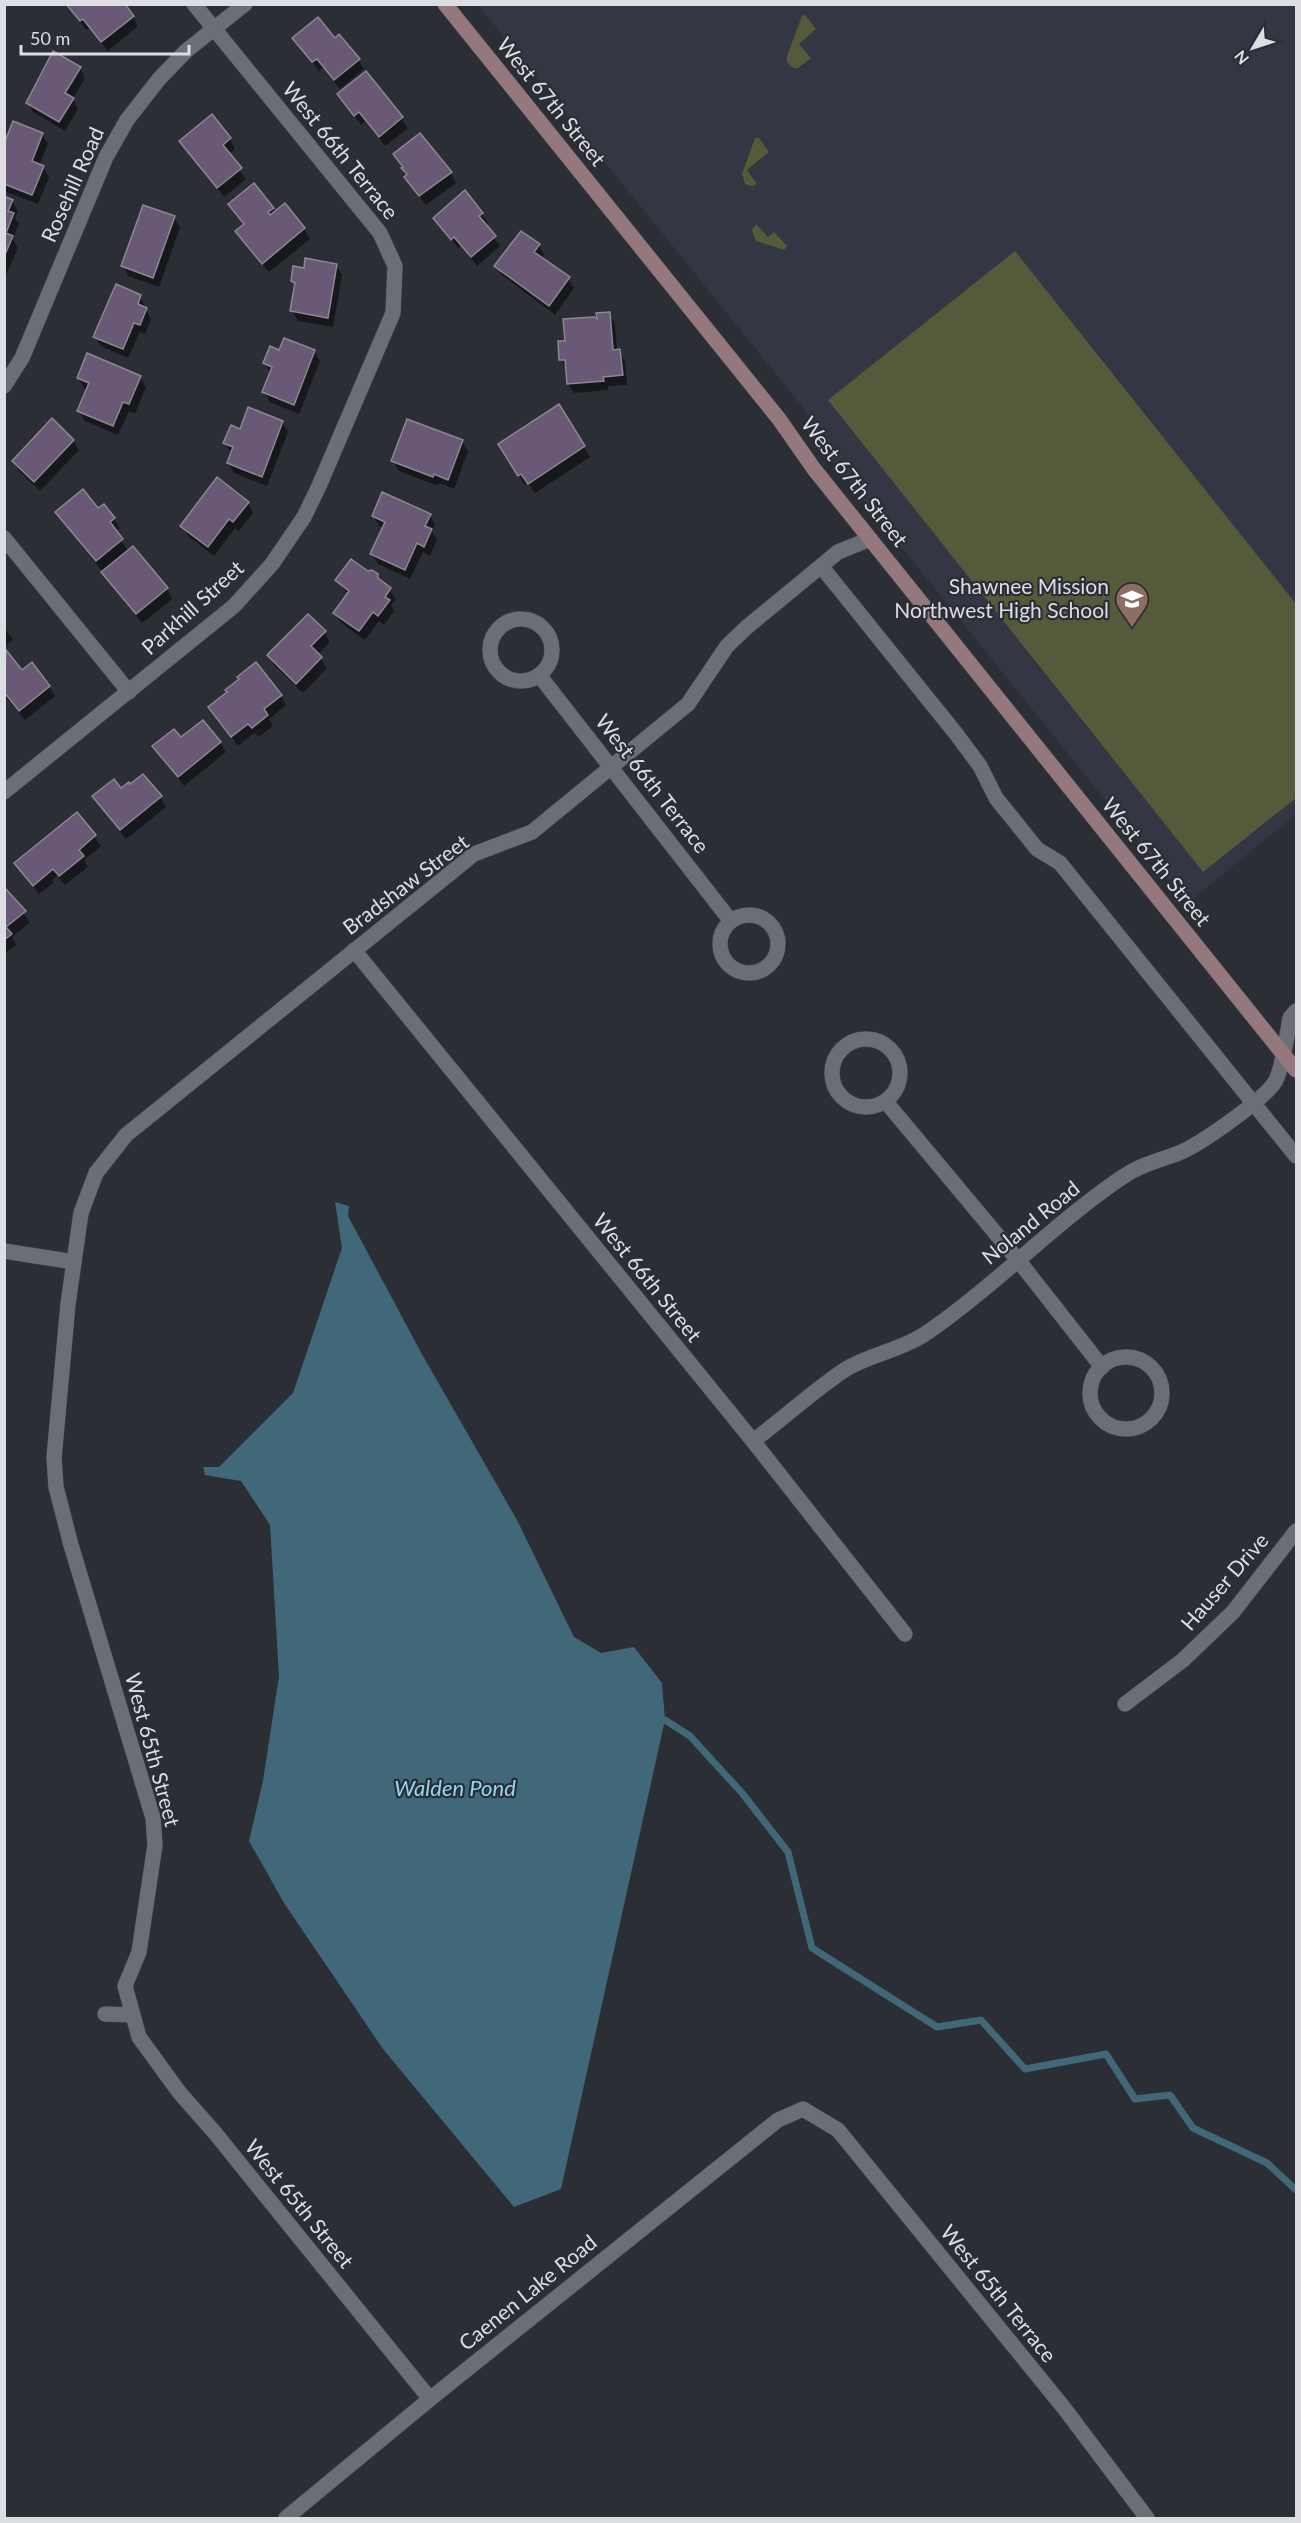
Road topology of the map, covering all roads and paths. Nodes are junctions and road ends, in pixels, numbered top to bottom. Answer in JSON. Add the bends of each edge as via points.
{"nodes":[{"id":1,"x":195,"y":4,"type":"edge"},
{"id":2,"x":245,"y":4,"type":"edge"},
{"id":3,"x":446,"y":4,"type":"edge"},
{"id":4,"x":215,"y":29,"type":"junction"},
{"id":5,"x":379,"y":342,"type":"joint"},
{"id":6,"x":4,"y":386,"type":"edge"},
{"id":7,"x":4,"y":538,"type":"edge"},
{"id":8,"x":870,"y":539,"type":"junction"},
{"id":9,"x":821,"y":566,"type":"junction"},
{"id":10,"x":539,"y":675,"type":"junction"},
{"id":11,"x":129,"y":692,"type":"junction"},
{"id":12,"x":613,"y":768,"type":"junction"},
{"id":13,"x":4,"y":792,"type":"edge"},
{"id":14,"x":730,"y":920,"type":"dead end"},
{"id":15,"x":354,"y":950,"type":"junction"},
{"id":16,"x":1296,"y":1011,"type":"edge"},
{"id":17,"x":1282,"y":1052,"type":"junction"},
{"id":18,"x":1296,"y":1070,"type":"edge"},
{"id":19,"x":886,"y":1102,"type":"junction"},
{"id":20,"x":1253,"y":1103,"type":"junction"},
{"id":21,"x":1296,"y":1156,"type":"edge"},
{"id":22,"x":4,"y":1251,"type":"edge"},
{"id":23,"x":1018,"y":1260,"type":"junction"},
{"id":24,"x":74,"y":1262,"type":"junction"},
{"id":25,"x":1102,"y":1367,"type":"junction"},
{"id":26,"x":753,"y":1442,"type":"junction"},
{"id":27,"x":1296,"y":1530,"type":"edge"},
{"id":28,"x":904,"y":1634,"type":"dead end"},
{"id":29,"x":1125,"y":1704,"type":"dead end"},
{"id":30,"x":105,"y":2014,"type":"dead end"},
{"id":31,"x":133,"y":2015,"type":"junction"},
{"id":32,"x":804,"y":2109,"type":"joint"},
{"id":33,"x":430,"y":2398,"type":"junction"},
{"id":34,"x":286,"y":2518,"type":"edge"},
{"id":35,"x":1147,"y":2518,"type":"edge"}],
"edges":[{"from":1,"to":4,"type":"street","name":"West 66th Terrace"},
{"from":2,"to":4,"type":"street","name":"Rosehill Road"},
{"from":3,"to":8,"type":"street","name":"West 67th Street","via":[[772,410]]},
{"from":4,"to":5,"type":"street","name":"West 66th Terrace","via":[[384,239],[395,266],[393,313]]},
{"from":4,"to":6,"type":"street","name":"Rosehill Road","via":[[186,51],[127,120],[106,157],[22,358]]},
{"from":5,"to":11,"type":"street","name":"Parkhill Street","via":[[319,486],[272,564],[234,606]]},
{"from":7,"to":11,"type":"street"},
{"from":8,"to":9,"type":"street","name":"Bradshaw Street","via":[[838,552]]},
{"from":8,"to":17,"type":"street","name":"West 67th Street"},
{"from":9,"to":12,"type":"street","name":"Bradshaw Street","via":[[727,646],[688,704]]},
{"from":9,"to":20,"type":"street","via":[[957,735],[980,766],[996,798],[1037,849],[1059,863]]},
{"from":10,"to":10,"type":"street","via":[[547,667],[552,647],[543,628],[525,619],[505,623],[492,638],[490,648],[495,667],[511,679]]},
{"from":10,"to":12,"type":"street","name":"West 66th Terrace"},
{"from":11,"to":13,"type":"street","name":"Parkhill Street"},
{"from":12,"to":14,"type":"street","name":"West 66th Terrace"},
{"from":12,"to":15,"type":"street","name":"Bradshaw Street","via":[[532,832],[474,854]]},
{"from":15,"to":24,"type":"street","name":"Bradshaw Street","via":[[126,1135],[96,1173],[81,1213]]},
{"from":15,"to":26,"type":"street","name":"West 66th Street"},
{"from":16,"to":17,"type":"street","name":"Noland Road","via":[[1290,1018]]},
{"from":17,"to":18,"type":"street","name":"West 67th Street"},
{"from":17,"to":20,"type":"street","name":"Noland Road","via":[[1276,1080]]},
{"from":19,"to":19,"type":"street","via":[[862,1108],[841,1098],[834,1088],[832,1064],[846,1044],[856,1040],[878,1041],[895,1054],[901,1075],[899,1085]]},
{"from":19,"to":23,"type":"street"},
{"from":20,"to":21,"type":"street"},
{"from":20,"to":23,"type":"street","name":"Noland Road","via":[[1203,1142],[1150,1161],[1121,1178]]},
{"from":22,"to":24,"type":"street"},
{"from":23,"to":25,"type":"street"},
{"from":23,"to":26,"type":"street","name":"Noland Road","via":[[923,1335],[846,1370]]},
{"from":24,"to":31,"type":"street","name":"West 65th Street","via":[[54,1458],[56,1488],[154,1827],[155,1845],[139,1952],[125,1986]]},
{"from":25,"to":25,"type":"street","via":[[1091,1386],[1090,1398],[1101,1418],[1110,1425],[1132,1429],[1153,1418],[1163,1396],[1156,1372],[1142,1361],[1124,1357]]},
{"from":26,"to":28,"type":"street","name":"West 66th Street"},
{"from":27,"to":29,"type":"street","name":"Hauser Drive","via":[[1233,1612],[1183,1660]]},
{"from":30,"to":31,"type":"street"},
{"from":31,"to":33,"type":"street","name":"West 65th Street","via":[[139,2037],[179,2092]]},
{"from":32,"to":33,"type":"street","name":"Caenen Lake Road","via":[[778,2120]]},
{"from":32,"to":35,"type":"street","name":"West 65th Terrace","via":[[838,2130],[1057,2400]]},
{"from":33,"to":34,"type":"street","name":"Caenen Lake Road"}]}
